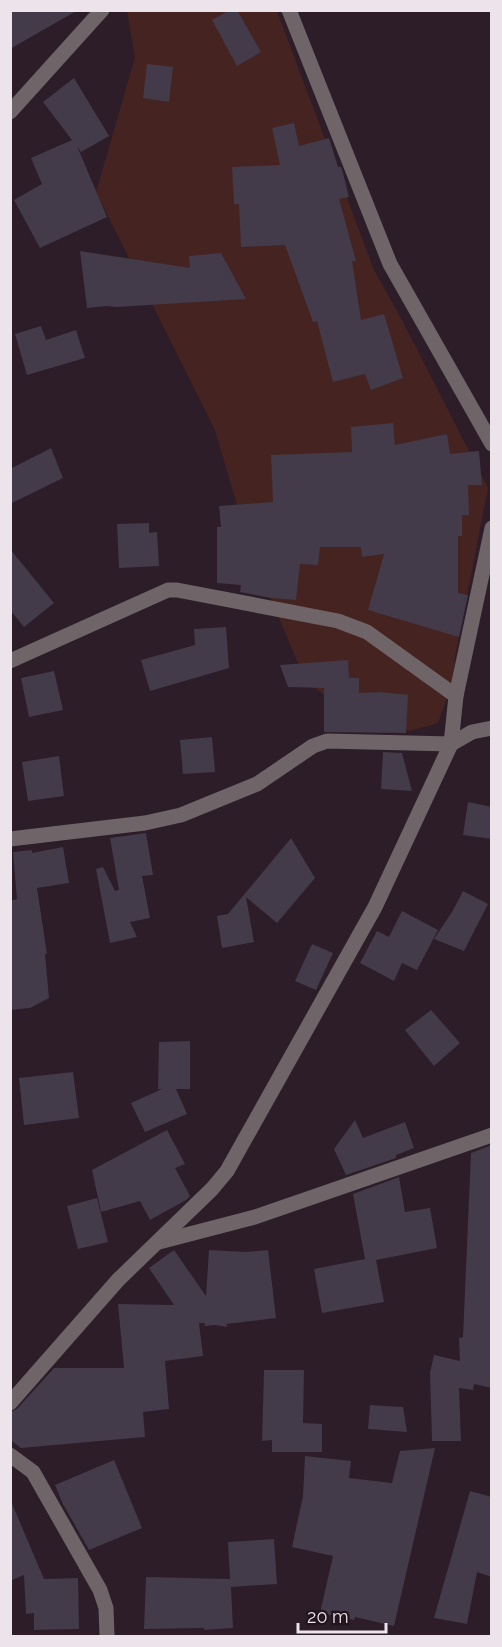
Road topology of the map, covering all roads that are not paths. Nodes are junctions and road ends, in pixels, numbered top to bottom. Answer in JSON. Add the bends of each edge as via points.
{"nodes":[{"id":1,"x":102,"y":10,"type":"edge"},
{"id":2,"x":289,"y":10,"type":"edge"},
{"id":3,"x":10,"y":112,"type":"edge"},
{"id":4,"x":492,"y":444,"type":"edge"},
{"id":5,"x":492,"y":528,"type":"edge"},
{"id":6,"x":10,"y":661,"type":"edge"},
{"id":7,"x":456,"y":696,"type":"junction"},
{"id":8,"x":492,"y":728,"type":"edge"},
{"id":9,"x":451,"y":744,"type":"junction"},
{"id":10,"x":10,"y":839,"type":"edge"},
{"id":11,"x":492,"y":1135,"type":"edge"},
{"id":12,"x":159,"y":1242,"type":"junction"},
{"id":13,"x":10,"y":1403,"type":"edge"},
{"id":14,"x":10,"y":1455,"type":"edge"},
{"id":15,"x":107,"y":1636,"type":"edge"}],
"edges":[{"from":1,"to":3,"type":"street"},
{"from":2,"to":4,"type":"street","via":[[390,264]]},
{"from":5,"to":7,"type":"street"},
{"from":6,"to":7,"type":"street","via":[[177,590],[338,621],[368,632]]},
{"from":7,"to":9,"type":"street"},
{"from":8,"to":9,"type":"street","via":[[472,732]]},
{"from":9,"to":10,"type":"street","via":[[327,741],[256,784],[181,815]]},
{"from":9,"to":12,"type":"street","via":[[375,907],[226,1171]]},
{"from":11,"to":12,"type":"street","via":[[255,1217]]},
{"from":12,"to":13,"type":"street","via":[[118,1280]]},
{"from":14,"to":15,"type":"street","via":[[33,1472],[100,1590],[106,1608]]}]}
